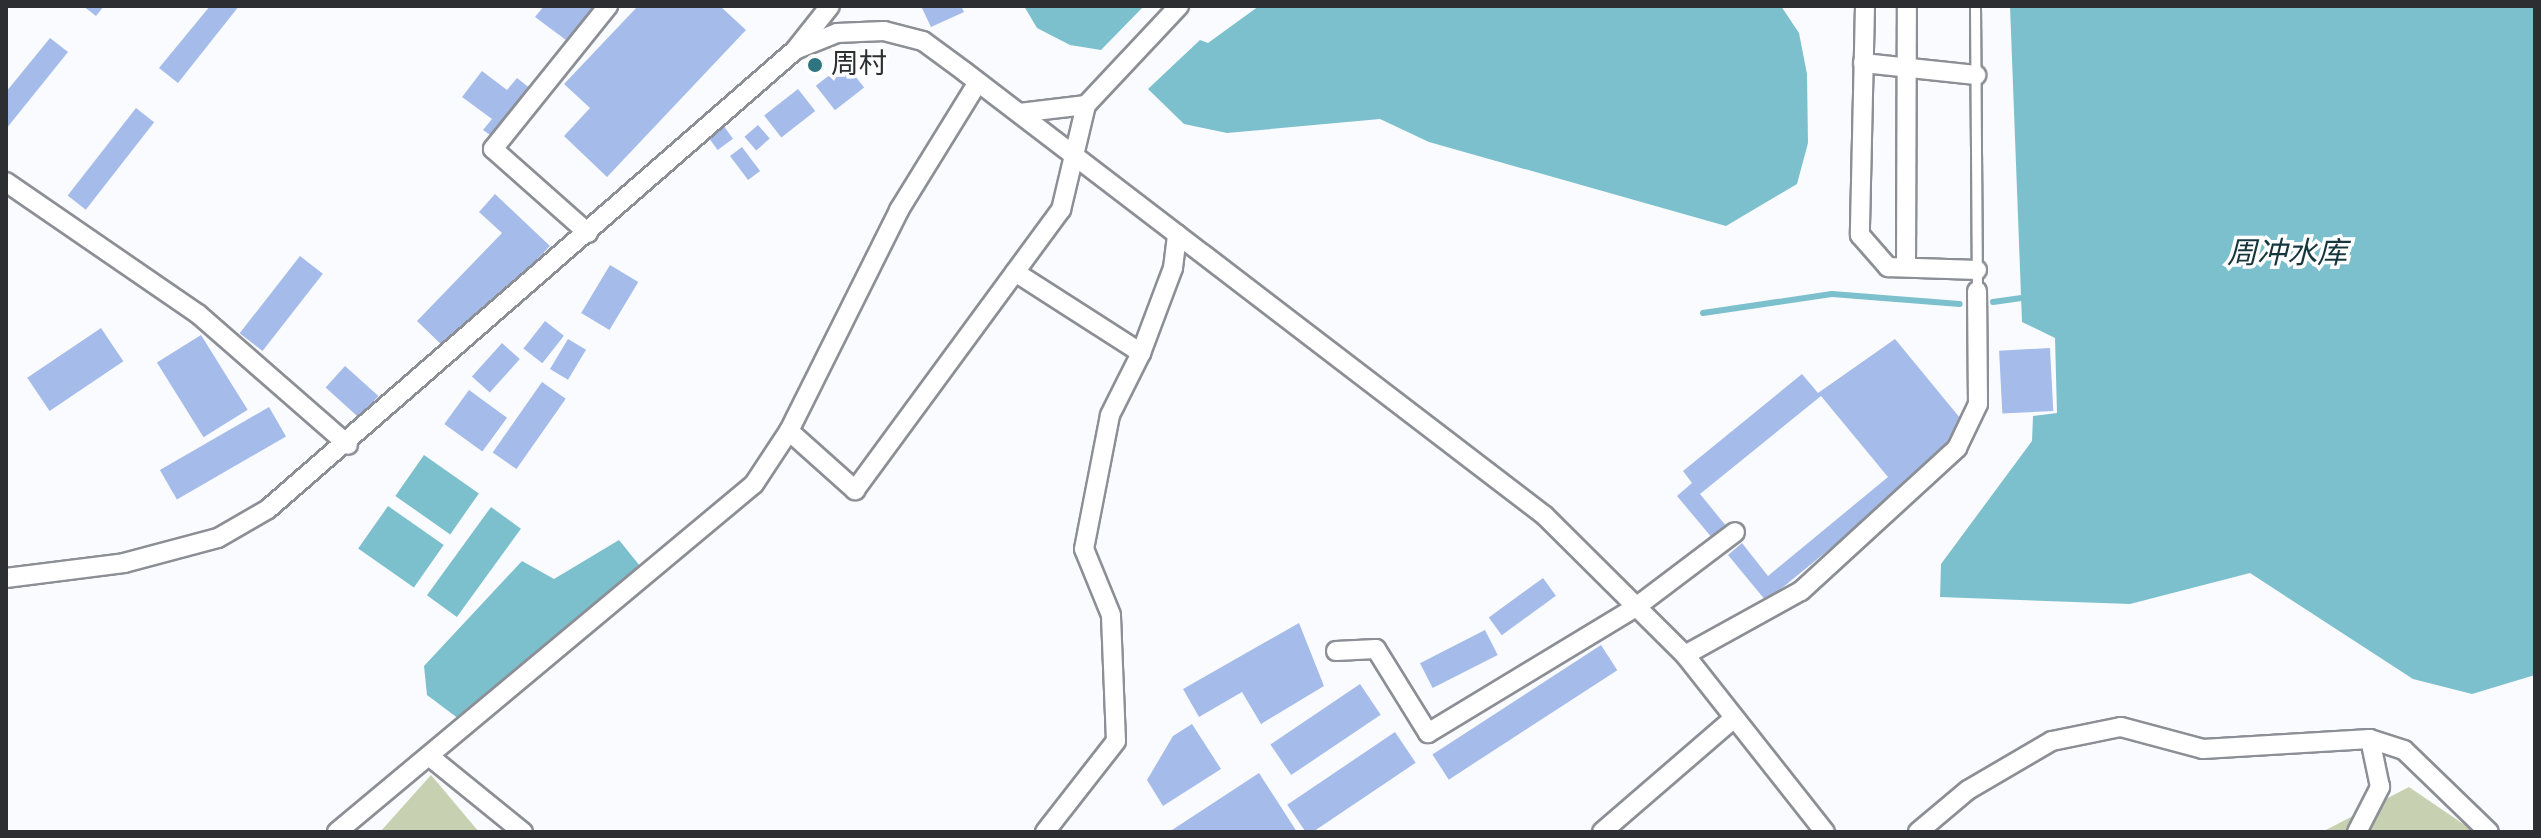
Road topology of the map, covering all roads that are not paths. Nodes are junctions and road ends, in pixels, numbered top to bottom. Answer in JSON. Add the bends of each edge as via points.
{"nodes":[{"id":1,"x":608,"y":6,"type":"edge"},
{"id":2,"x":830,"y":6,"type":"edge"},
{"id":3,"x":1179,"y":6,"type":"edge"},
{"id":4,"x":1865,"y":6,"type":"edge"},
{"id":5,"x":1907,"y":6,"type":"edge"},
{"id":6,"x":1975,"y":6,"type":"edge"},
{"id":7,"x":795,"y":50,"type":"junction"},
{"id":8,"x":1863,"y":63,"type":"junction"},
{"id":9,"x":1907,"y":68,"type":"junction"},
{"id":10,"x":1976,"y":75,"type":"junction"},
{"id":11,"x":978,"y":82,"type":"junction"},
{"id":12,"x":1086,"y":105,"type":"junction"},
{"id":13,"x":1019,"y":113,"type":"junction"},
{"id":14,"x":1075,"y":156,"type":"junction"},
{"id":15,"x":6,"y":182,"type":"edge"},
{"id":16,"x":588,"y":233,"type":"junction"},
{"id":17,"x":1177,"y":234,"type":"junction"},
{"id":18,"x":1906,"y":267,"type":"junction"},
{"id":19,"x":1977,"y":270,"type":"junction"},
{"id":20,"x":1015,"y":272,"type":"junction"},
{"id":21,"x":1977,"y":291,"type":"joint"},
{"id":22,"x":1141,"y":353,"type":"junction"},
{"id":23,"x":789,"y":431,"type":"junction"},
{"id":24,"x":348,"y":445,"type":"junction"},
{"id":25,"x":1735,"y":532,"type":"dead end"},
{"id":26,"x":6,"y":578,"type":"edge"},
{"id":27,"x":1636,"y":607,"type":"junction"},
{"id":28,"x":1336,"y":651,"type":"dead end"},
{"id":29,"x":1685,"y":655,"type":"junction"},
{"id":30,"x":1733,"y":719,"type":"junction"},
{"id":31,"x":2370,"y":739,"type":"junction"},
{"id":32,"x":429,"y":756,"type":"junction"},
{"id":33,"x":337,"y":832,"type":"edge"},
{"id":34,"x":523,"y":832,"type":"edge"},
{"id":35,"x":1045,"y":832,"type":"edge"},
{"id":36,"x":1602,"y":832,"type":"edge"},
{"id":37,"x":1825,"y":832,"type":"edge"},
{"id":38,"x":1918,"y":832,"type":"edge"},
{"id":39,"x":2357,"y":832,"type":"edge"},
{"id":40,"x":2489,"y":832,"type":"edge"}],
"edges":[{"from":1,"to":16,"type":"street","via":[[493,149]]},
{"from":2,"to":7,"type":"street"},
{"from":3,"to":12,"type":"street"},
{"from":4,"to":8,"type":"street"},
{"from":5,"to":9,"type":"street"},
{"from":6,"to":10,"type":"lane"},
{"from":7,"to":11,"type":"street","via":[[837,33],[884,31],[923,41]]},
{"from":7,"to":16,"type":"street"},
{"from":8,"to":9,"type":"street"},
{"from":8,"to":18,"type":"street","via":[[1860,235],[1888,267]]},
{"from":9,"to":10,"type":"street"},
{"from":9,"to":18,"type":"street"},
{"from":10,"to":19,"type":"lane"},
{"from":11,"to":13,"type":"street"},
{"from":11,"to":23,"type":"street","via":[[899,210]]},
{"from":12,"to":13,"type":"street"},
{"from":12,"to":14,"type":"street"},
{"from":13,"to":14,"type":"street"},
{"from":14,"to":17,"type":"street"},
{"from":14,"to":20,"type":"street","via":[[1061,210]]},
{"from":15,"to":24,"type":"street","via":[[198,314]]},
{"from":16,"to":24,"type":"street"},
{"from":17,"to":22,"type":"street"},
{"from":17,"to":27,"type":"street","via":[[1545,516]]},
{"from":18,"to":19,"type":"street"},
{"from":19,"to":21,"type":"lane"},
{"from":20,"to":22,"type":"street"},
{"from":20,"to":23,"type":"street","via":[[855,490]]},
{"from":21,"to":29,"type":"street","via":[[1978,404],[1957,448],[1801,591]]},
{"from":22,"to":35,"type":"street","via":[[1110,415],[1084,549],[1111,615],[1116,741]]},
{"from":23,"to":32,"type":"street","via":[[754,484]]},
{"from":24,"to":26,"type":"street","via":[[268,509],[218,538],[124,563]]},
{"from":25,"to":27,"type":"street"},
{"from":27,"to":28,"type":"street","via":[[1428,733],[1376,649]]},
{"from":27,"to":29,"type":"street"},
{"from":29,"to":30,"type":"street"},
{"from":30,"to":36,"type":"street"},
{"from":30,"to":37,"type":"street"},
{"from":31,"to":38,"type":"street","via":[[2203,749],[2121,727],[2086,731],[2052,741],[1968,790]]},
{"from":31,"to":39,"type":"street","via":[[2380,787]]},
{"from":31,"to":40,"type":"street","via":[[2404,750]]},
{"from":32,"to":33,"type":"street"},
{"from":32,"to":34,"type":"street"}]}
